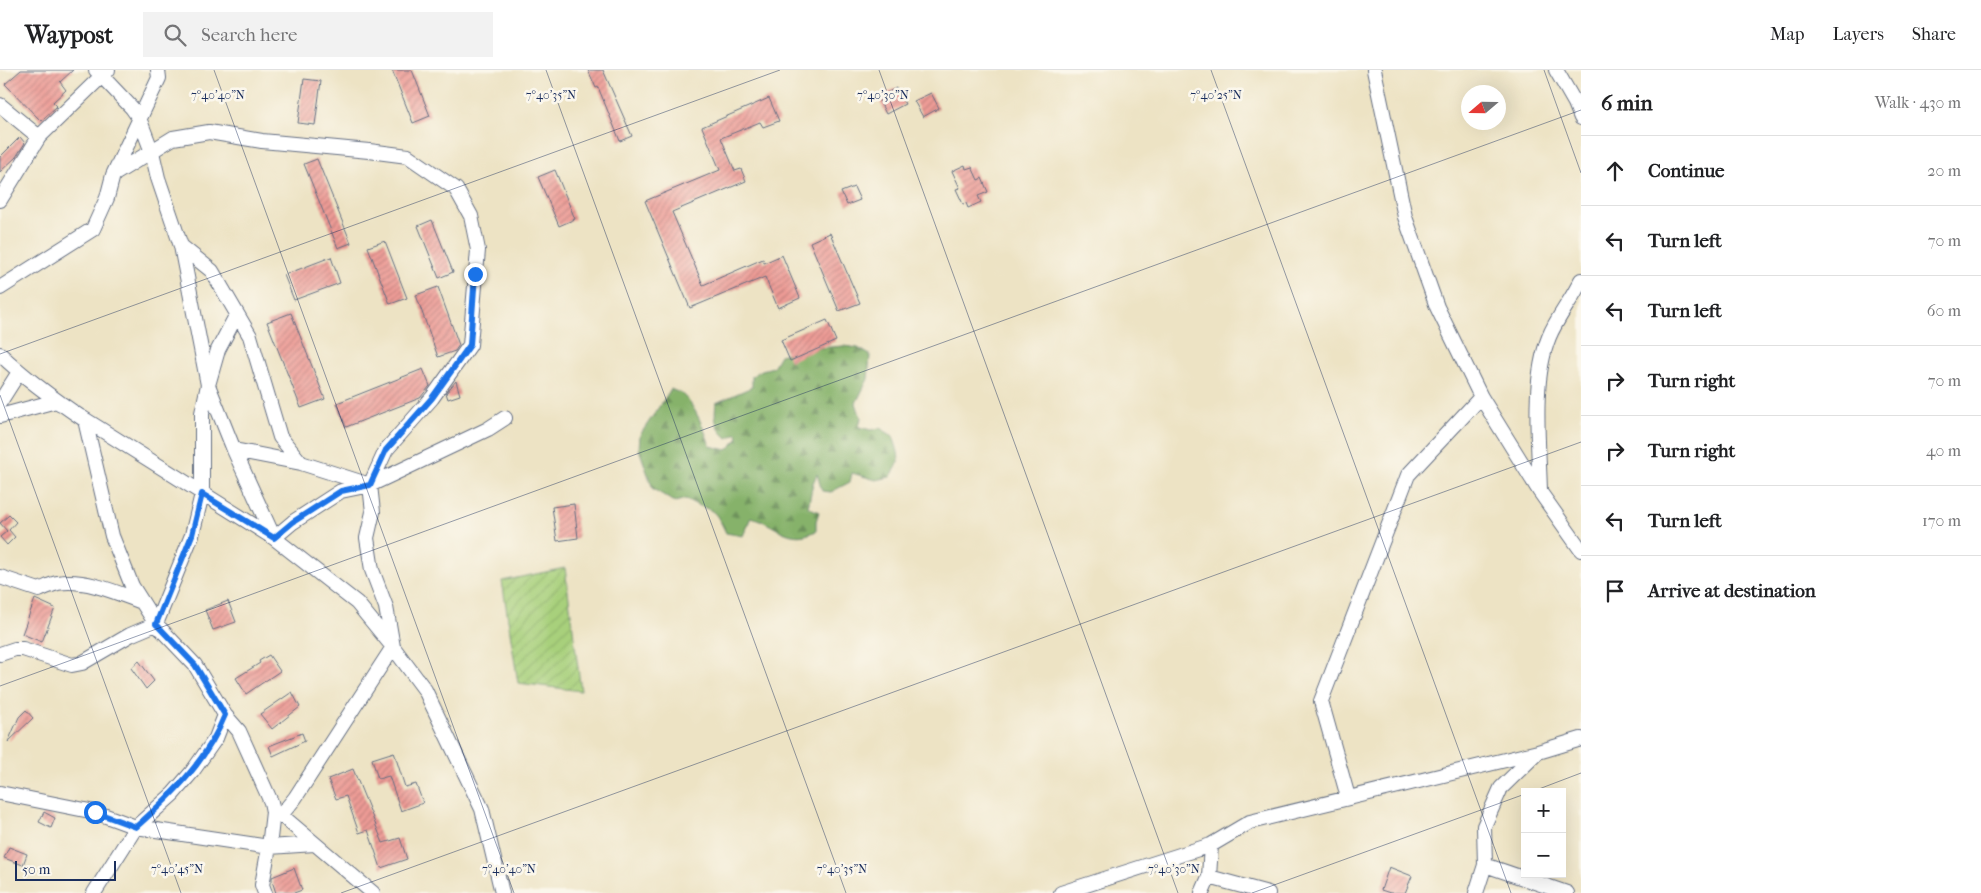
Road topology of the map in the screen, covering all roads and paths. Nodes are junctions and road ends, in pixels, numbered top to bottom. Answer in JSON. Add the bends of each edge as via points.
{"nodes":[{"id":1,"x":158,"y":70,"type":"edge"},
{"id":2,"x":1374,"y":70,"type":"edge"},
{"id":3,"x":1556,"y":70,"type":"edge"},
{"id":4,"x":102,"y":72,"type":"edge"},
{"id":5,"x":0,"y":105,"type":"edge"},
{"id":6,"x":139,"y":118,"type":"junction"},
{"id":7,"x":1581,"y":118,"type":"edge"},
{"id":8,"x":39,"y":138,"type":"junction"},
{"id":9,"x":152,"y":152,"type":"junction"},
{"id":10,"x":112,"y":175,"type":"junction"},
{"id":11,"x":0,"y":200,"type":"edge"},
{"id":12,"x":181,"y":246,"type":"junction"},
{"id":13,"x":1581,"y":280,"type":"edge"},
{"id":14,"x":0,"y":288,"type":"edge"},
{"id":15,"x":237,"y":314,"type":"junction"},
{"id":16,"x":0,"y":354,"type":"edge"},
{"id":17,"x":19,"y":372,"type":"junction"},
{"id":18,"x":208,"y":385,"type":"junction"},
{"id":19,"x":1481,"y":397,"type":"junction"},
{"id":20,"x":56,"y":401,"type":"junction"},
{"id":21,"x":0,"y":402,"type":"edge"},
{"id":22,"x":0,"y":416,"type":"edge"},
{"id":23,"x":505,"y":418,"type":"dead end"},
{"id":24,"x":234,"y":450,"type":"junction"},
{"id":25,"x":301,"y":463,"type":"junction"},
{"id":26,"x":370,"y":485,"type":"junction"},
{"id":27,"x":1540,"y":492,"type":"junction"},
{"id":28,"x":202,"y":494,"type":"junction"},
{"id":29,"x":274,"y":538,"type":"junction"},
{"id":30,"x":1581,"y":550,"type":"edge"},
{"id":31,"x":0,"y":577,"type":"edge"},
{"id":32,"x":142,"y":602,"type":"junction"},
{"id":33,"x":156,"y":624,"type":"junction"},
{"id":34,"x":394,"y":647,"type":"junction"},
{"id":35,"x":0,"y":654,"type":"edge"},
{"id":36,"x":225,"y":715,"type":"junction"},
{"id":37,"x":1581,"y":739,"type":"edge"},
{"id":38,"x":1538,"y":752,"type":"junction"},
{"id":39,"x":0,"y":792,"type":"edge"},
{"id":40,"x":1348,"y":797,"type":"junction"},
{"id":41,"x":277,"y":814,"type":"junction"},
{"id":42,"x":136,"y":827,"type":"junction"},
{"id":43,"x":315,"y":844,"type":"junction"},
{"id":44,"x":1211,"y":845,"type":"junction"},
{"id":45,"x":268,"y":846,"type":"junction"},
{"id":46,"x":1485,"y":865,"type":"junction"},
{"id":47,"x":1209,"y":877,"type":"junction"},
{"id":48,"x":94,"y":893,"type":"edge"},
{"id":49,"x":266,"y":893,"type":"edge"},
{"id":50,"x":373,"y":893,"type":"edge"},
{"id":51,"x":502,"y":893,"type":"edge"},
{"id":52,"x":1061,"y":893,"type":"edge"},
{"id":53,"x":1202,"y":893,"type":"edge"},
{"id":54,"x":1268,"y":893,"type":"edge"},
{"id":55,"x":1476,"y":893,"type":"edge"},
{"id":56,"x":1567,"y":893,"type":"edge"}],
"edges":[{"from":1,"to":6,"type":"street","via":[[159,78]]},
{"from":2,"to":19,"type":"street","via":[[1405,217],[1437,306]]},
{"from":3,"to":7,"type":"street"},
{"from":4,"to":6,"type":"street"},
{"from":4,"to":8,"type":"street"},
{"from":5,"to":8,"type":"street"},
{"from":6,"to":9,"type":"street"},
{"from":6,"to":10,"type":"street"},
{"from":8,"to":11,"type":"street"},
{"from":9,"to":10,"type":"street"},
{"from":9,"to":12,"type":"street"},
{"from":9,"to":26,"type":"street","via":[[173,138],[209,132],[262,141],[369,151],[408,156],[456,189],[471,216],[478,250],[470,345],[432,398],[386,450]]},
{"from":10,"to":14,"type":"street","via":[[107,198],[93,228]]},
{"from":12,"to":15,"type":"street","via":[[212,271]]},
{"from":12,"to":18,"type":"street"},
{"from":13,"to":27,"type":"street","via":[[1549,336],[1541,370],[1538,410]]},
{"from":15,"to":18,"type":"street","via":[[218,350]]},
{"from":15,"to":25,"type":"street","via":[[250,336],[280,437]]},
{"from":16,"to":17,"type":"street"},
{"from":17,"to":20,"type":"street"},
{"from":17,"to":21,"type":"street"},
{"from":18,"to":24,"type":"street"},
{"from":18,"to":28,"type":"street","via":[[202,413]]},
{"from":19,"to":27,"type":"street"},
{"from":19,"to":40,"type":"street","via":[[1408,475],[1321,701]]},
{"from":20,"to":22,"type":"street"},
{"from":20,"to":28,"type":"street"},
{"from":20,"to":32,"type":"street","via":[[85,420],[112,536]]},
{"from":23,"to":26,"type":"street"},
{"from":24,"to":25,"type":"street"},
{"from":24,"to":29,"type":"street"},
{"from":25,"to":26,"type":"street"},
{"from":26,"to":29,"type":"street","via":[[341,491]]},
{"from":26,"to":34,"type":"street","via":[[373,512],[368,538],[372,570],[386,607]]},
{"from":27,"to":30,"type":"street"},
{"from":28,"to":29,"type":"street"},
{"from":28,"to":33,"type":"street","via":[[192,535]]},
{"from":29,"to":34,"type":"street","via":[[356,603]]},
{"from":31,"to":32,"type":"street","via":[[39,590],[57,583],[106,588]]},
{"from":32,"to":33,"type":"street"},
{"from":33,"to":35,"type":"street","via":[[82,663],[72,665],[23,649]]},
{"from":33,"to":36,"type":"street","via":[[195,665]]},
{"from":34,"to":41,"type":"street","via":[[295,798]]},
{"from":34,"to":51,"type":"street","via":[[425,690],[482,809]]},
{"from":36,"to":41,"type":"street","via":[[238,731]]},
{"from":36,"to":42,"type":"street","via":[[216,738],[192,772]]},
{"from":37,"to":38,"type":"street"},
{"from":38,"to":40,"type":"street"},
{"from":38,"to":46,"type":"street","via":[[1501,788],[1484,826]]},
{"from":39,"to":42,"type":"street","via":[[95,812]]},
{"from":40,"to":44,"type":"street","via":[[1250,822]]},
{"from":41,"to":43,"type":"street"},
{"from":41,"to":45,"type":"street"},
{"from":42,"to":45,"type":"street"},
{"from":42,"to":48,"type":"street"},
{"from":43,"to":45,"type":"street"},
{"from":43,"to":50,"type":"street"},
{"from":44,"to":47,"type":"street"},
{"from":44,"to":52,"type":"street"},
{"from":45,"to":49,"type":"street","via":[[262,885]]},
{"from":46,"to":55,"type":"street"},
{"from":46,"to":56,"type":"street"},
{"from":47,"to":53,"type":"street"},
{"from":47,"to":54,"type":"street"}]}
